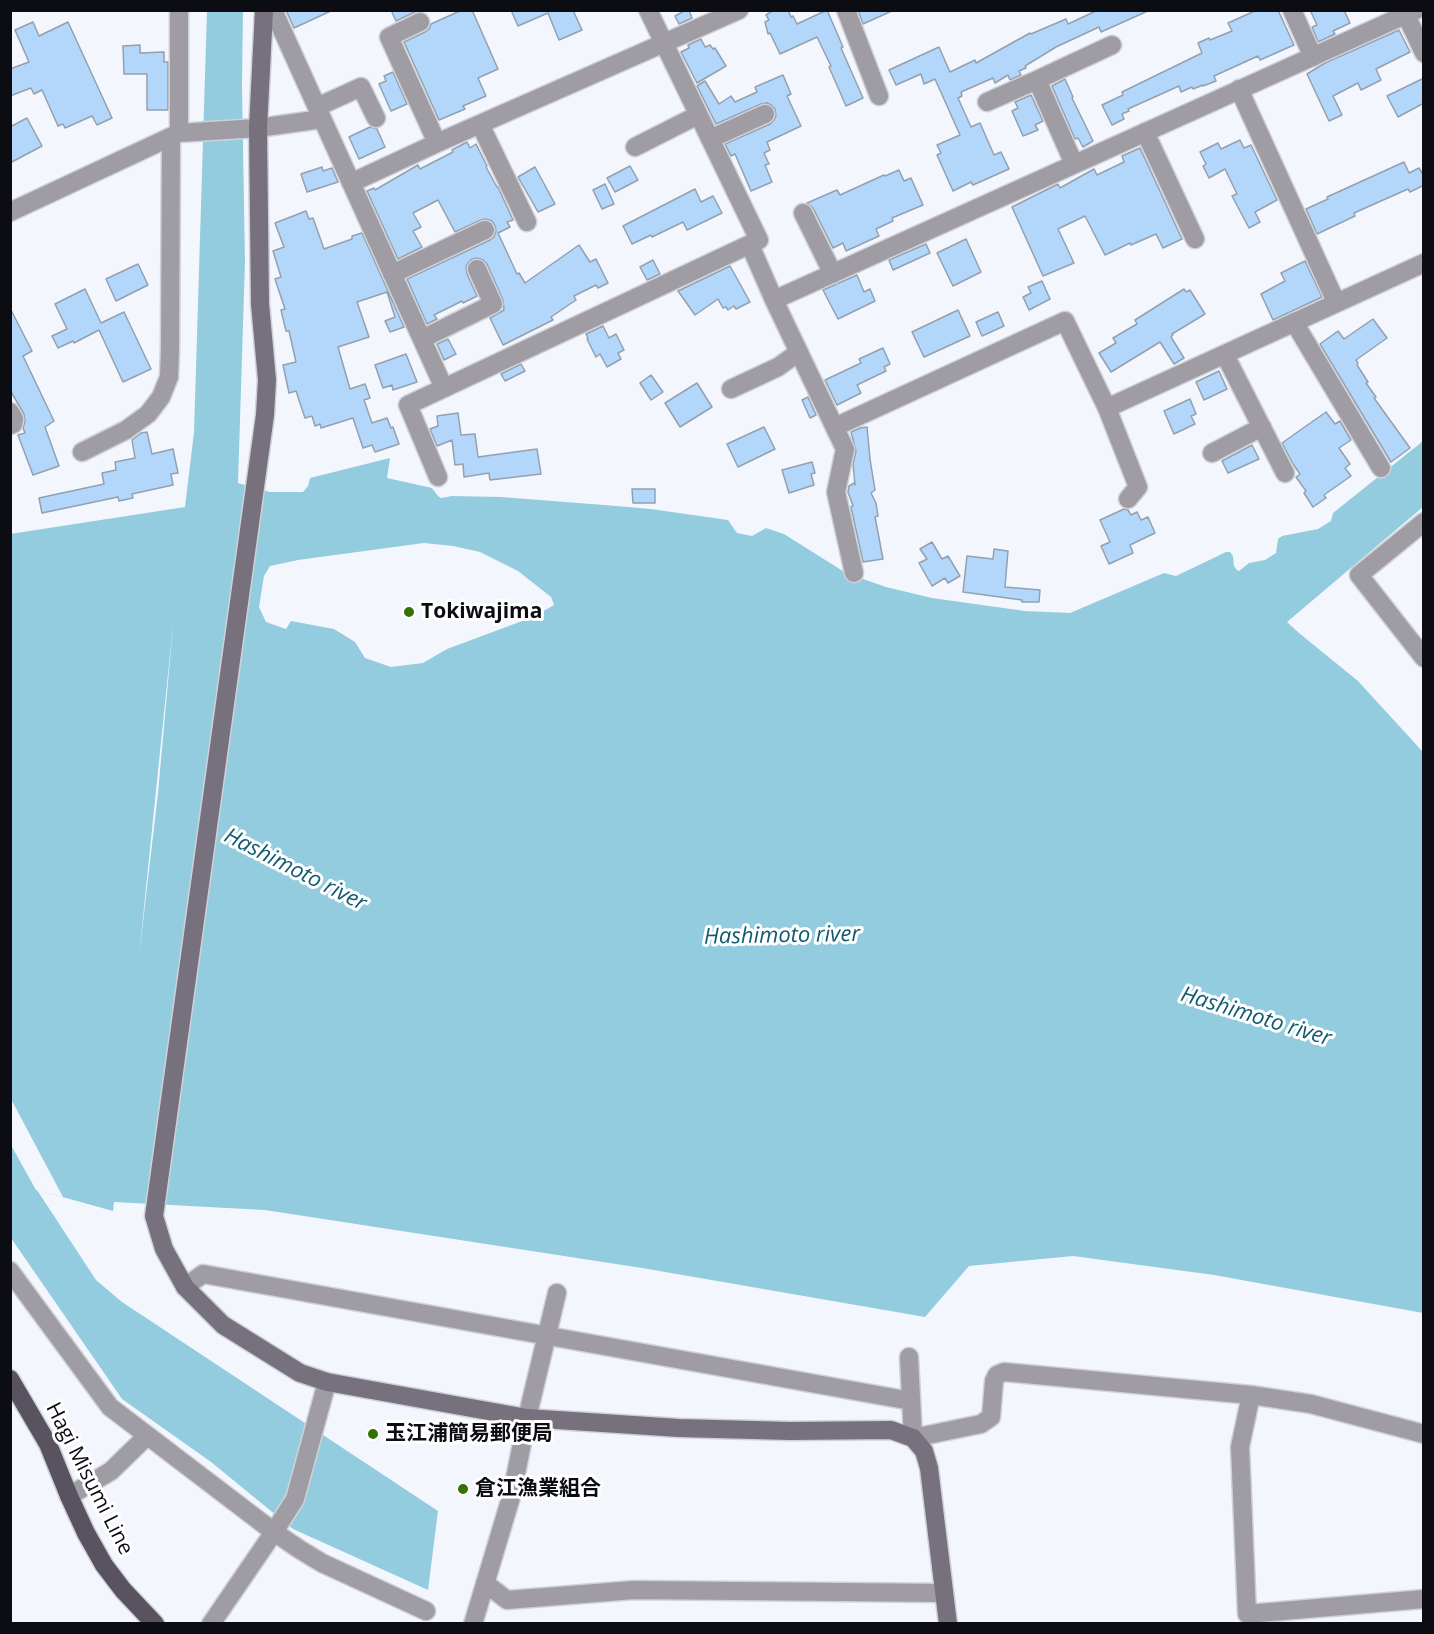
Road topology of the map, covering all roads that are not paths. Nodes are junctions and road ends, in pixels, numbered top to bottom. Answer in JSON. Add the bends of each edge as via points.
{"nodes":[{"id":1,"x":179,"y":10,"type":"edge"},
{"id":2,"x":264,"y":10,"type":"edge"},
{"id":3,"x":273,"y":10,"type":"edge"},
{"id":4,"x":648,"y":10,"type":"edge"},
{"id":5,"x":739,"y":10,"type":"edge"},
{"id":6,"x":846,"y":10,"type":"edge"},
{"id":7,"x":1292,"y":10,"type":"edge"},
{"id":8,"x":1411,"y":13,"type":"edge"},
{"id":9,"x":420,"y":22,"type":"dead end"},
{"id":10,"x":664,"y":45,"type":"junction"},
{"id":11,"x":1112,"y":45,"type":"dead end"},
{"id":12,"x":1424,"y":53,"type":"edge"},
{"id":13,"x":1313,"y":57,"type":"junction"},
{"id":14,"x":1037,"y":80,"type":"junction"},
{"id":15,"x":1239,"y":89,"type":"junction"},
{"id":16,"x":879,"y":96,"type":"dead end"},
{"id":17,"x":987,"y":102,"type":"dead end"},
{"id":18,"x":320,"y":113,"type":"junction"},
{"id":19,"x":765,"y":114,"type":"dead end"},
{"id":20,"x":698,"y":115,"type":"junction"},
{"id":21,"x":376,"y":118,"type":"dead end"},
{"id":22,"x":480,"y":124,"type":"junction"},
{"id":23,"x":253,"y":128,"type":"junction"},
{"id":24,"x":1145,"y":132,"type":"junction"},
{"id":25,"x":180,"y":134,"type":"junction"},
{"id":26,"x":710,"y":140,"type":"junction"},
{"id":27,"x":437,"y":143,"type":"junction"},
{"id":28,"x":635,"y":147,"type":"dead end"},
{"id":29,"x":1074,"y":164,"type":"junction"},
{"id":30,"x":351,"y":183,"type":"junction"},
{"id":31,"x":10,"y":212,"type":"edge"},
{"id":32,"x":803,"y":213,"type":"dead end"},
{"id":33,"x":527,"y":222,"type":"dead end"},
{"id":34,"x":485,"y":230,"type":"dead end"},
{"id":35,"x":1195,"y":239,"type":"dead end"},
{"id":36,"x":750,"y":245,"type":"junction"},
{"id":37,"x":1424,"y":263,"type":"edge"},
{"id":38,"x":477,"y":269,"type":"dead end"},
{"id":39,"x":833,"y":273,"type":"junction"},
{"id":40,"x":392,"y":274,"type":"junction"},
{"id":41,"x":774,"y":300,"type":"junction"},
{"id":42,"x":1336,"y":302,"type":"junction"},
{"id":43,"x":1294,"y":322,"type":"junction"},
{"id":44,"x":422,"y":339,"type":"junction"},
{"id":45,"x":799,"y":352,"type":"junction"},
{"id":46,"x":1226,"y":355,"type":"junction"},
{"id":47,"x":444,"y":388,"type":"junction"},
{"id":48,"x":731,"y":389,"type":"dead end"},
{"id":49,"x":1107,"y":408,"type":"junction"},
{"id":50,"x":10,"y":412,"type":"edge"},
{"id":51,"x":10,"y":425,"type":"edge"},
{"id":52,"x":835,"y":427,"type":"junction"},
{"id":53,"x":1262,"y":427,"type":"junction"},
{"id":54,"x":82,"y":452,"type":"dead end"},
{"id":55,"x":1212,"y":453,"type":"dead end"},
{"id":56,"x":1381,"y":468,"type":"dead end"},
{"id":57,"x":1285,"y":473,"type":"dead end"},
{"id":58,"x":438,"y":477,"type":"dead end"},
{"id":59,"x":1128,"y":499,"type":"dead end"},
{"id":60,"x":1424,"y":522,"type":"edge"},
{"id":61,"x":854,"y":573,"type":"dead end"},
{"id":62,"x":1424,"y":658,"type":"edge"},
{"id":63,"x":10,"y":1271,"type":"edge"},
{"id":64,"x":185,"y":1287,"type":"junction"},
{"id":65,"x":557,"y":1293,"type":"dead end"},
{"id":66,"x":547,"y":1336,"type":"junction"},
{"id":67,"x":909,"y":1357,"type":"dead end"},
{"id":68,"x":10,"y":1379,"type":"edge"},
{"id":69,"x":327,"y":1382,"type":"junction"},
{"id":70,"x":1251,"y":1395,"type":"junction"},
{"id":71,"x":911,"y":1401,"type":"junction"},
{"id":72,"x":527,"y":1418,"type":"junction"},
{"id":73,"x":1424,"y":1434,"type":"edge"},
{"id":74,"x":147,"y":1436,"type":"junction"},
{"id":75,"x":913,"y":1438,"type":"junction"},
{"id":76,"x":69,"y":1496,"type":"junction"},
{"id":77,"x":274,"y":1532,"type":"junction"},
{"id":78,"x":484,"y":1583,"type":"junction"},
{"id":79,"x":944,"y":1593,"type":"junction"},
{"id":80,"x":1424,"y":1599,"type":"edge"},
{"id":81,"x":426,"y":1611,"type":"dead end"},
{"id":82,"x":155,"y":1623,"type":"edge"},
{"id":83,"x":211,"y":1623,"type":"edge"},
{"id":84,"x":472,"y":1623,"type":"edge"},
{"id":85,"x":948,"y":1623,"type":"edge"}],
"edges":[{"from":1,"to":25,"type":"street"},
{"from":2,"to":23,"type":"street"},
{"from":3,"to":18,"type":"street"},
{"from":4,"to":10,"type":"street"},
{"from":5,"to":10,"type":"street"},
{"from":6,"to":16,"type":"street"},
{"from":7,"to":13,"type":"street"},
{"from":8,"to":12,"type":"street"},
{"from":8,"to":13,"type":"street"},
{"from":9,"to":27,"type":"street","via":[[389,37]]},
{"from":10,"to":20,"type":"street"},
{"from":10,"to":22,"type":"street"},
{"from":11,"to":14,"type":"street"},
{"from":13,"to":15,"type":"street"},
{"from":14,"to":17,"type":"street"},
{"from":14,"to":29,"type":"street"},
{"from":15,"to":24,"type":"street"},
{"from":15,"to":42,"type":"street"},
{"from":18,"to":21,"type":"street","via":[[368,83]]},
{"from":18,"to":23,"type":"street"},
{"from":18,"to":30,"type":"street"},
{"from":19,"to":26,"type":"street"},
{"from":20,"to":26,"type":"street"},
{"from":20,"to":28,"type":"street"},
{"from":22,"to":27,"type":"street"},
{"from":22,"to":33,"type":"street"},
{"from":23,"to":25,"type":"street"},
{"from":23,"to":64,"type":"street","via":[[267,380],[265,415],[154,1216],[164,1249]]},
{"from":24,"to":29,"type":"street"},
{"from":24,"to":35,"type":"street"},
{"from":25,"to":31,"type":"street"},
{"from":25,"to":54,"type":"street","via":[[169,377],[148,414]]},
{"from":26,"to":36,"type":"street","via":[[759,240]]},
{"from":27,"to":30,"type":"street"},
{"from":29,"to":39,"type":"street"},
{"from":30,"to":40,"type":"street"},
{"from":32,"to":39,"type":"street"},
{"from":34,"to":40,"type":"street"},
{"from":36,"to":41,"type":"street"},
{"from":36,"to":47,"type":"street"},
{"from":37,"to":42,"type":"street"},
{"from":38,"to":44,"type":"street","via":[[493,304]]},
{"from":39,"to":41,"type":"street"},
{"from":40,"to":44,"type":"street"},
{"from":41,"to":45,"type":"street"},
{"from":42,"to":43,"type":"street"},
{"from":43,"to":46,"type":"street"},
{"from":43,"to":56,"type":"street"},
{"from":44,"to":47,"type":"street"},
{"from":45,"to":48,"type":"street","via":[[778,367]]},
{"from":45,"to":52,"type":"street"},
{"from":46,"to":49,"type":"street"},
{"from":46,"to":53,"type":"street"},
{"from":47,"to":58,"type":"street","via":[[408,405]]},
{"from":49,"to":52,"type":"street","via":[[1065,321]]},
{"from":49,"to":59,"type":"street","via":[[1138,487]]},
{"from":50,"to":51,"type":"street","via":[[14,419]]},
{"from":52,"to":61,"type":"street","via":[[845,449],[837,492]]},
{"from":53,"to":55,"type":"street"},
{"from":53,"to":57,"type":"street"},
{"from":60,"to":62,"type":"street","via":[[1359,575]]},
{"from":63,"to":74,"type":"street","via":[[110,1407]]},
{"from":64,"to":66,"type":"street","via":[[203,1274]]},
{"from":64,"to":69,"type":"street","via":[[223,1324],[300,1373]]},
{"from":65,"to":66,"type":"street"},
{"from":66,"to":71,"type":"street"},
{"from":66,"to":72,"type":"street"},
{"from":67,"to":71,"type":"street"},
{"from":68,"to":76,"type":"main road","name":"Hagi Misumi Line","via":[[48,1444]]},
{"from":69,"to":72,"type":"street"},
{"from":69,"to":77,"type":"street","via":[[295,1498]]},
{"from":70,"to":73,"type":"street","via":[[1311,1404]]},
{"from":70,"to":75,"type":"street","via":[[1004,1372],[994,1381],[991,1417],[981,1424]]},
{"from":70,"to":80,"type":"street","via":[[1240,1447],[1247,1614]]},
{"from":71,"to":75,"type":"street"},
{"from":72,"to":75,"type":"street","via":[[679,1428],[891,1431]]},
{"from":72,"to":78,"type":"street","via":[[512,1494]]},
{"from":74,"to":76,"type":"street","via":[[111,1471]]},
{"from":74,"to":77,"type":"street"},
{"from":75,"to":79,"type":"street","via":[[924,1451],[929,1468]]},
{"from":76,"to":82,"type":"main road","name":"Hagi Misumi Line","via":[[104,1565]]},
{"from":77,"to":81,"type":"street","via":[[322,1563]]},
{"from":77,"to":83,"type":"street"},
{"from":78,"to":79,"type":"street","via":[[507,1600],[634,1590]]},
{"from":78,"to":84,"type":"street"},
{"from":79,"to":85,"type":"street"}]}
